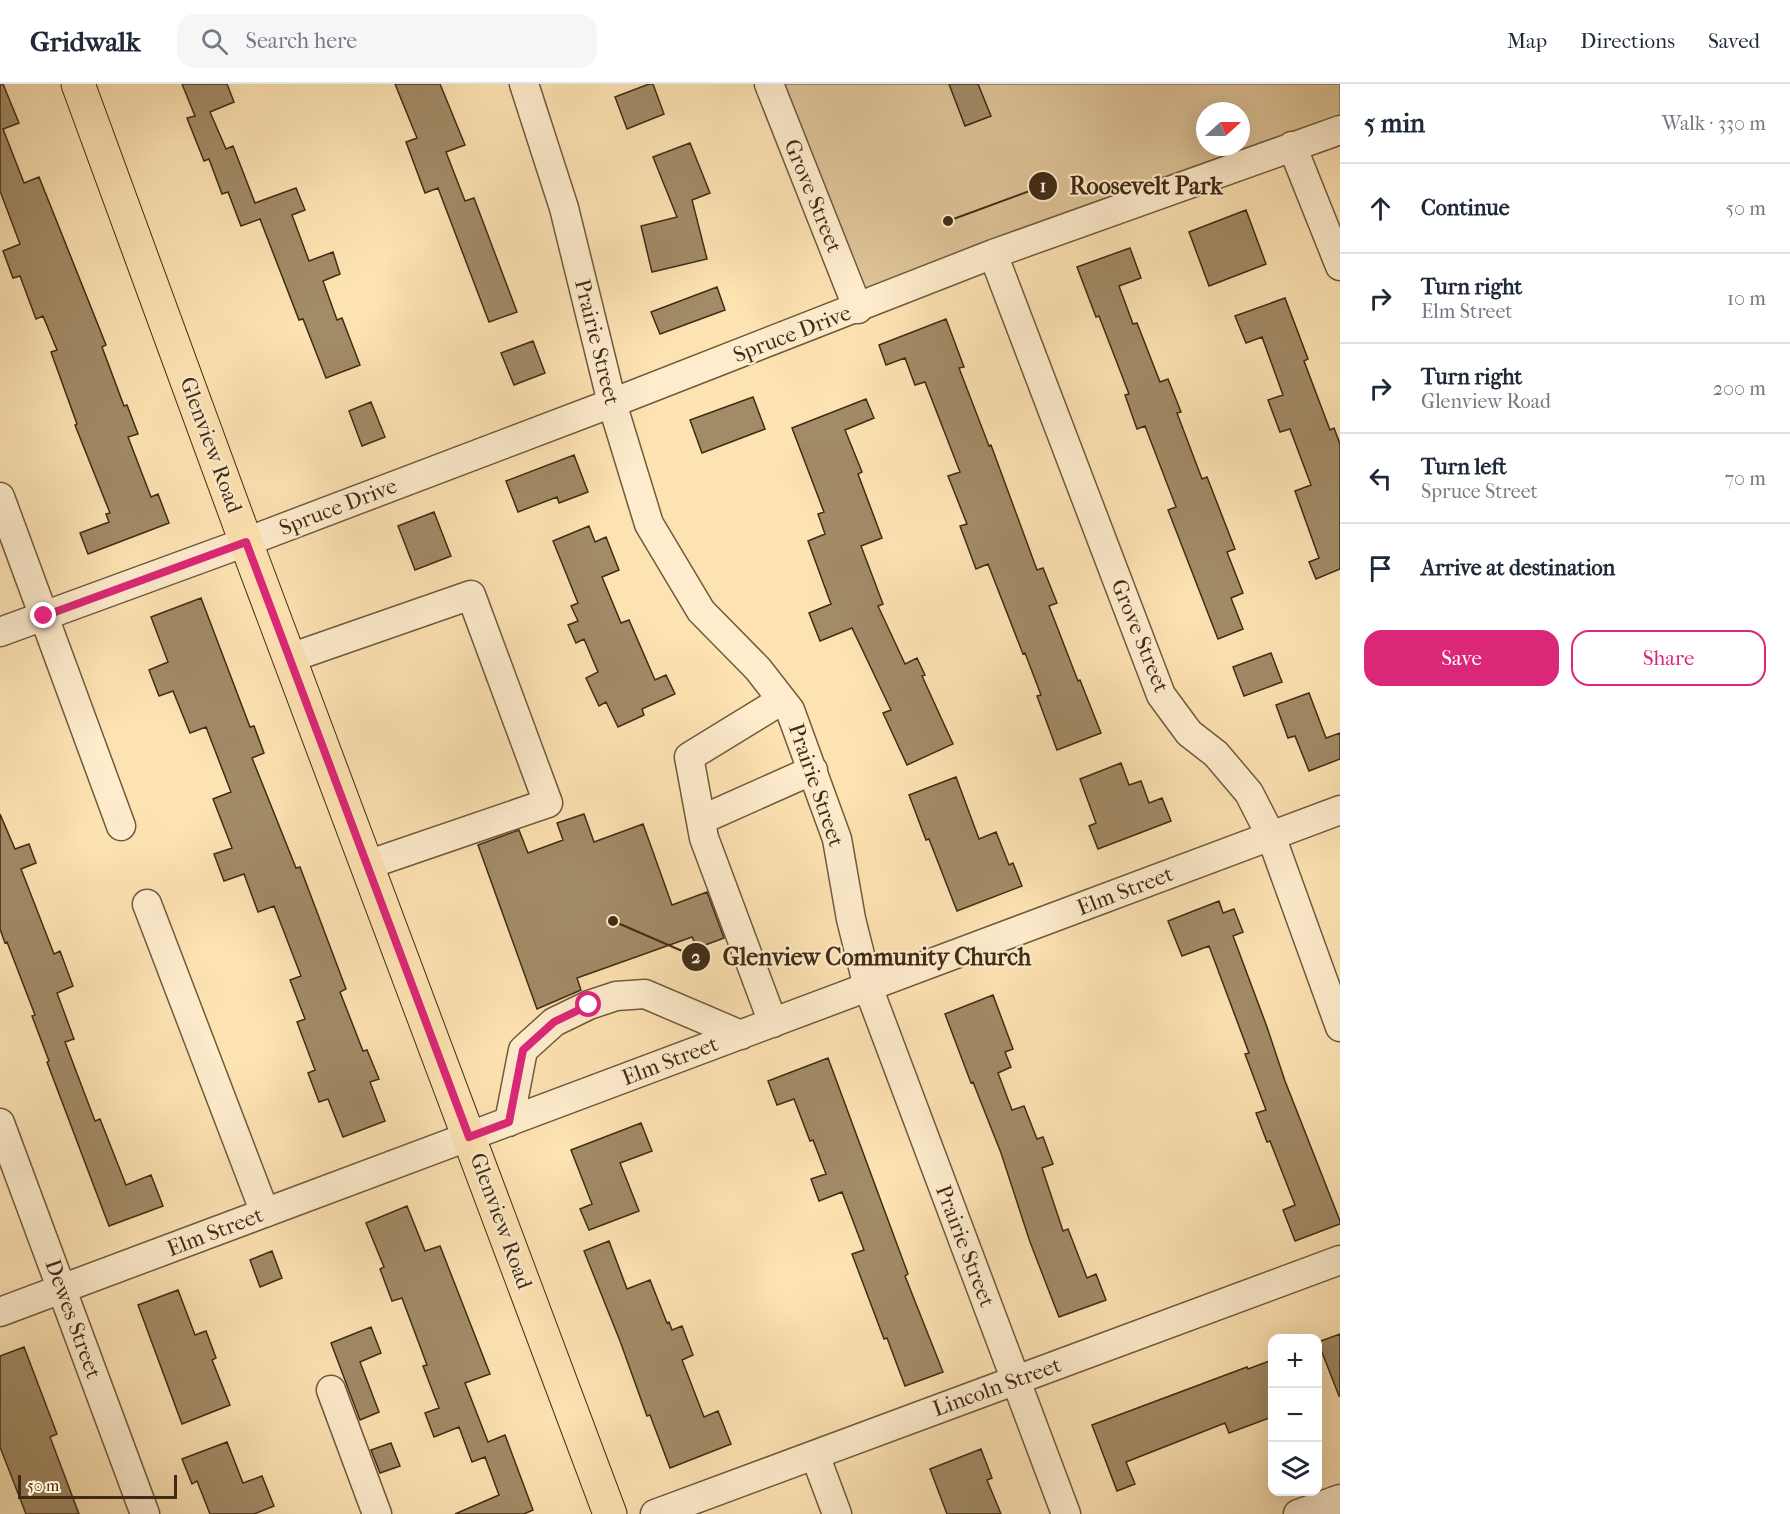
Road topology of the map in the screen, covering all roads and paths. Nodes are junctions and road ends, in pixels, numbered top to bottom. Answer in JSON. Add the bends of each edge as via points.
{"nodes":[{"id":1,"x":78,"y":84,"type":"edge"},
{"id":2,"x":524,"y":84,"type":"edge"},
{"id":3,"x":769,"y":84,"type":"edge"},
{"id":4,"x":1340,"y":130,"type":"edge"},
{"id":5,"x":1292,"y":147,"type":"junction"},
{"id":6,"x":993,"y":254,"type":"junction"},
{"id":7,"x":1340,"y":266,"type":"edge"},
{"id":8,"x":858,"y":309,"type":"junction"},
{"id":9,"x":612,"y":403,"type":"junction"},
{"id":10,"x":0,"y":497,"type":"edge"},
{"id":11,"x":246,"y":542,"type":"junction"},
{"id":12,"x":44,"y":616,"type":"junction"},
{"id":13,"x":0,"y":632,"type":"edge"},
{"id":14,"x":290,"y":658,"type":"junction"},
{"id":15,"x":782,"y":700,"type":"junction"},
{"id":16,"x":813,"y":770,"type":"junction"},
{"id":17,"x":1340,"y":810,"type":"edge"},
{"id":18,"x":701,"y":820,"type":"junction"},
{"id":19,"x":121,"y":826,"type":"dead end"},
{"id":20,"x":1271,"y":836,"type":"junction"},
{"id":21,"x":367,"y":865,"type":"junction"},
{"id":22,"x":147,"y":904,"type":"dead end"},
{"id":23,"x":868,"y":987,"type":"junction"},
{"id":24,"x":773,"y":1023,"type":"junction"},
{"id":25,"x":1340,"y":1027,"type":"edge"},
{"id":26,"x":741,"y":1035,"type":"junction"},
{"id":27,"x":509,"y":1122,"type":"junction"},
{"id":28,"x":0,"y":1123,"type":"edge"},
{"id":29,"x":469,"y":1137,"type":"junction"},
{"id":30,"x":265,"y":1214,"type":"junction"},
{"id":31,"x":1340,"y":1260,"type":"edge"},
{"id":32,"x":62,"y":1290,"type":"junction"},
{"id":33,"x":0,"y":1312,"type":"edge"},
{"id":34,"x":1016,"y":1380,"type":"junction"},
{"id":35,"x":331,"y":1390,"type":"dead end"},
{"id":36,"x":815,"y":1455,"type":"junction"},
{"id":37,"x":1340,"y":1499,"type":"edge"},
{"id":38,"x":145,"y":1514,"type":"edge"},
{"id":39,"x":377,"y":1514,"type":"edge"},
{"id":40,"x":610,"y":1514,"type":"edge"},
{"id":41,"x":655,"y":1514,"type":"edge"},
{"id":42,"x":837,"y":1514,"type":"edge"},
{"id":43,"x":1066,"y":1514,"type":"edge"},
{"id":44,"x":1298,"y":1514,"type":"edge"}],
"edges":[{"from":1,"to":11,"type":"main road","name":"Glenview Road"},
{"from":2,"to":9,"type":"street","name":"Prairie Street","via":[[564,208]]},
{"from":3,"to":8,"type":"street","name":"Grove Street"},
{"from":4,"to":5,"type":"street","name":"Spruce Drive"},
{"from":5,"to":6,"type":"street","name":"Spruce Drive"},
{"from":5,"to":7,"type":"street"},
{"from":6,"to":8,"type":"street","name":"Spruce Drive"},
{"from":6,"to":20,"type":"street","name":"Grove Street","via":[[1161,695],[1189,733],[1215,754],[1249,794]]},
{"from":8,"to":9,"type":"street","name":"Spruce Drive"},
{"from":9,"to":11,"type":"street","name":"Spruce Drive"},
{"from":9,"to":15,"type":"street","name":"Prairie Street","via":[[649,524],[701,611],[758,669]]},
{"from":10,"to":12,"type":"street"},
{"from":11,"to":12,"type":"street","name":"Spruce Drive"},
{"from":11,"to":14,"type":"main road","name":"Glenview Road"},
{"from":12,"to":13,"type":"street","name":"Spruce Drive"},
{"from":12,"to":19,"type":"street"},
{"from":14,"to":21,"type":"main road","name":"Glenview Road"},
{"from":14,"to":21,"type":"street","via":[[471,596],[548,803]]},
{"from":15,"to":16,"type":"street","name":"Prairie Street","via":[[790,710]]},
{"from":15,"to":18,"type":"street","via":[[689,756]]},
{"from":16,"to":18,"type":"street"},
{"from":16,"to":23,"type":"street","name":"Prairie Street","via":[[837,839]]},
{"from":17,"to":20,"type":"street","name":"Elm Street"},
{"from":18,"to":24,"type":"street","via":[[704,838]]},
{"from":20,"to":23,"type":"street","name":"Elm Street"},
{"from":20,"to":25,"type":"street","name":"Grove Street"},
{"from":21,"to":29,"type":"main road","name":"Glenview Road"},
{"from":22,"to":30,"type":"street"},
{"from":23,"to":24,"type":"street","name":"Elm Street"},
{"from":23,"to":34,"type":"street","name":"Prairie Street"},
{"from":24,"to":26,"type":"street","name":"Elm Street"},
{"from":26,"to":27,"type":"street","name":"Elm Street"},
{"from":26,"to":27,"type":"street","via":[[645,994],[616,996],[589,1005],[554,1022],[523,1050]]},
{"from":27,"to":29,"type":"street","name":"Elm Street"},
{"from":28,"to":32,"type":"street","name":"Dewes Street"},
{"from":29,"to":30,"type":"street","name":"Elm Street"},
{"from":29,"to":40,"type":"main road","name":"Glenview Road"},
{"from":30,"to":32,"type":"street","name":"Elm Street"},
{"from":31,"to":34,"type":"street","name":"Lincoln Street"},
{"from":32,"to":33,"type":"street","name":"Elm Street"},
{"from":32,"to":38,"type":"street","name":"Dewes Street"},
{"from":34,"to":36,"type":"street","name":"Lincoln Street"},
{"from":34,"to":43,"type":"street","name":"Prairie Street"},
{"from":35,"to":39,"type":"street"},
{"from":36,"to":41,"type":"street","name":"Lincoln Street"},
{"from":36,"to":42,"type":"street"},
{"from":37,"to":44,"type":"street"}]}
